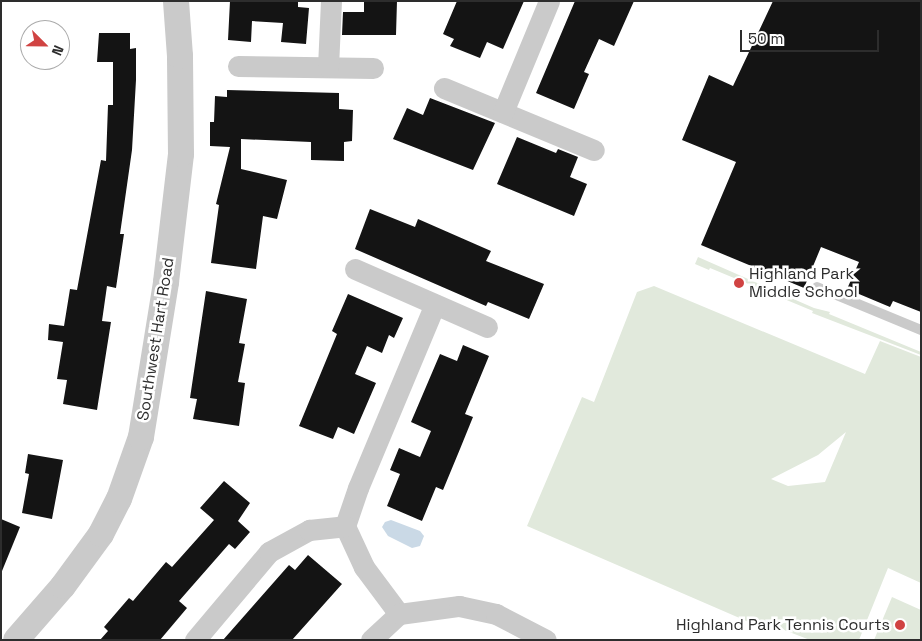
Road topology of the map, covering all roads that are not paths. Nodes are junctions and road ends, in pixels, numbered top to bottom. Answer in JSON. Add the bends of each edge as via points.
{"nodes":[{"id":1,"x":176,"y":1,"type":"edge"},
{"id":2,"x":331,"y":1,"type":"edge"},
{"id":3,"x":549,"y":1,"type":"edge"},
{"id":4,"x":238,"y":66,"type":"dead end"},
{"id":5,"x":328,"y":68,"type":"junction"},
{"id":6,"x":373,"y":68,"type":"dead end"},
{"id":7,"x":444,"y":88,"type":"dead end"},
{"id":8,"x":503,"y":112,"type":"junction"},
{"id":9,"x":594,"y":150,"type":"dead end"},
{"id":10,"x":355,"y":269,"type":"dead end"},
{"id":11,"x":817,"y":287,"type":"dead end"},
{"id":12,"x":435,"y":304,"type":"junction"},
{"id":13,"x":487,"y":327,"type":"dead end"},
{"id":14,"x":921,"y":330,"type":"edge"},
{"id":15,"x":345,"y":526,"type":"junction"},
{"id":16,"x":399,"y":614,"type":"junction"},
{"id":17,"x":16,"y":640,"type":"edge"},
{"id":18,"x":195,"y":640,"type":"edge"},
{"id":19,"x":371,"y":640,"type":"edge"},
{"id":20,"x":546,"y":640,"type":"edge"}],
"edges":[{"from":1,"to":17,"type":"street","name":"Southwest Hart Road","via":[[181,154],[166,282],[141,437],[126,482],[100,534],[63,586]]},
{"from":2,"to":5,"type":"street"},
{"from":3,"to":8,"type":"street"},
{"from":4,"to":5,"type":"street"},
{"from":5,"to":6,"type":"street"},
{"from":7,"to":8,"type":"street"},
{"from":8,"to":9,"type":"street"},
{"from":10,"to":12,"type":"street"},
{"from":11,"to":14,"type":"lane"},
{"from":12,"to":13,"type":"street"},
{"from":12,"to":15,"type":"street"},
{"from":15,"to":16,"type":"street","via":[[364,566]]},
{"from":15,"to":18,"type":"street","via":[[309,530],[269,552]]},
{"from":16,"to":19,"type":"street"},
{"from":16,"to":20,"type":"street","via":[[458,606],[496,614]]}]}
